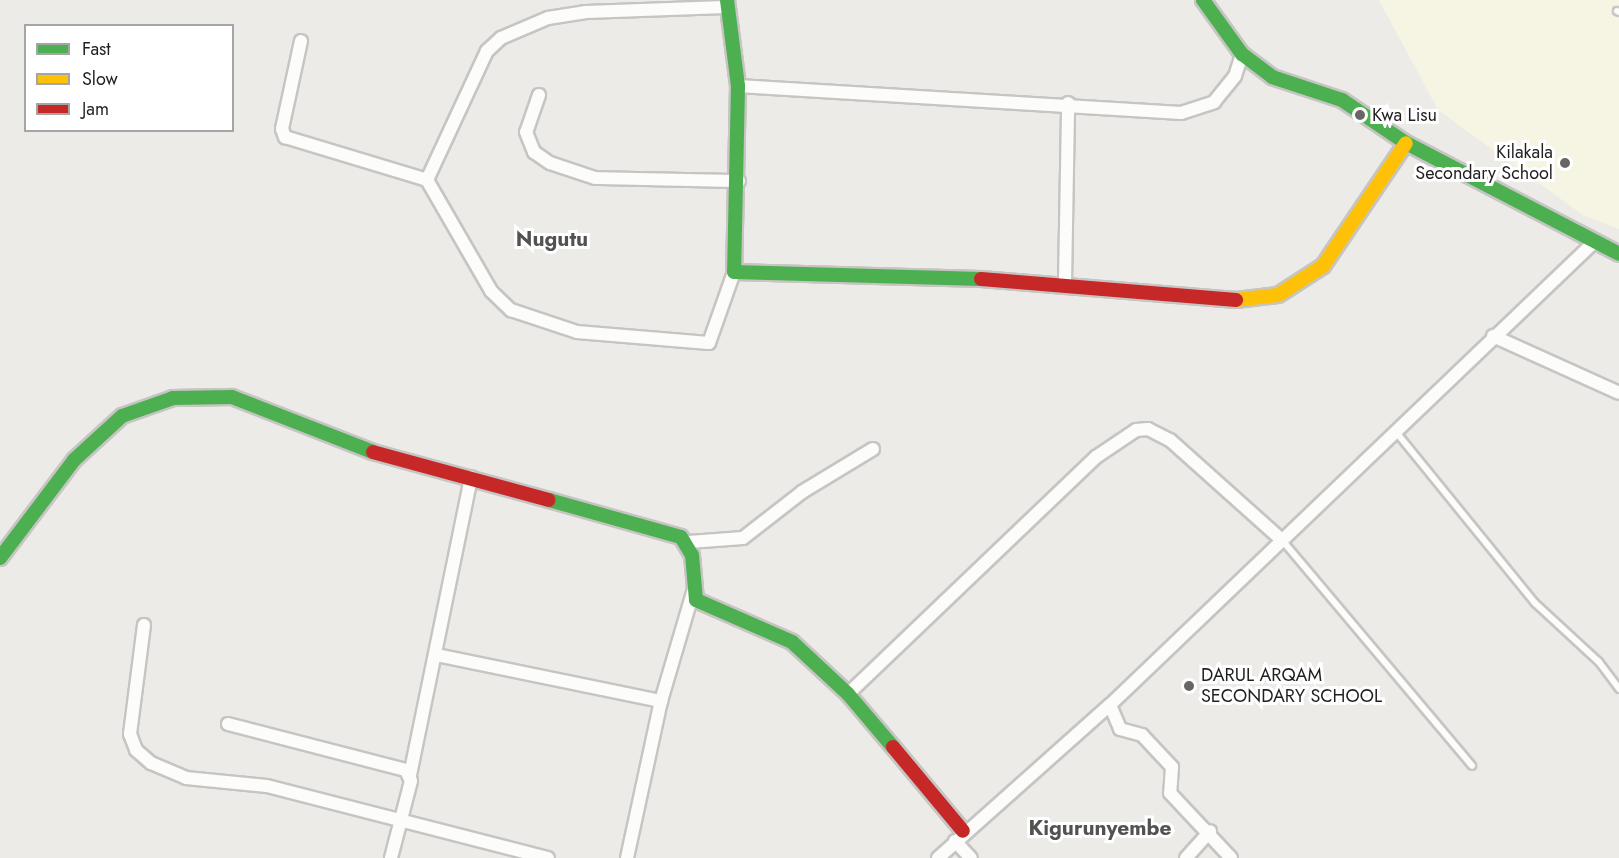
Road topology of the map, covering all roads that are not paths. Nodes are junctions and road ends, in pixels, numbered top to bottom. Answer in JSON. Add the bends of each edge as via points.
{"nodes":[{"id":1,"x":1203,"y":0,"type":"edge"},
{"id":2,"x":727,"y":4,"type":"edge"},
{"id":3,"x":301,"y":41,"type":"dead end"},
{"id":4,"x":1242,"y":54,"type":"junction"},
{"id":5,"x":738,"y":86,"type":"junction"},
{"id":6,"x":540,"y":95,"type":"dead end"},
{"id":7,"x":1068,"y":103,"type":"junction"},
{"id":8,"x":1406,"y":143,"type":"junction"},
{"id":9,"x":427,"y":180,"type":"junction"},
{"id":10,"x":739,"y":181,"type":"junction"},
{"id":11,"x":1592,"y":244,"type":"junction"},
{"id":12,"x":1619,"y":254,"type":"edge"},
{"id":13,"x":734,"y":272,"type":"junction"},
{"id":14,"x":1065,"y":283,"type":"junction"},
{"id":15,"x":1493,"y":336,"type":"junction"},
{"id":16,"x":1619,"y":393,"type":"edge"},
{"id":17,"x":1395,"y":431,"type":"junction"},
{"id":18,"x":873,"y":449,"type":"dead end"},
{"id":19,"x":471,"y":477,"type":"junction"},
{"id":20,"x":1282,"y":540,"type":"junction"},
{"id":21,"x":689,"y":542,"type":"junction"},
{"id":22,"x":0,"y":558,"type":"edge"},
{"id":23,"x":693,"y":592,"type":"junction"},
{"id":24,"x":144,"y":625,"type":"dead end"},
{"id":25,"x":437,"y":656,"type":"junction"},
{"id":26,"x":1619,"y":689,"type":"edge"},
{"id":27,"x":848,"y":694,"type":"junction"},
{"id":28,"x":661,"y":701,"type":"junction"},
{"id":29,"x":1110,"y":705,"type":"junction"},
{"id":30,"x":228,"y":724,"type":"dead end"},
{"id":31,"x":1472,"y":766,"type":"dead end"},
{"id":32,"x":410,"y":775,"type":"junction"},
{"id":33,"x":403,"y":819,"type":"junction"},
{"id":34,"x":1210,"y":831,"type":"junction"},
{"id":35,"x":959,"y":836,"type":"junction"},
{"id":36,"x":391,"y":858,"type":"edge"},
{"id":37,"x":548,"y":858,"type":"edge"},
{"id":38,"x":627,"y":858,"type":"edge"},
{"id":39,"x":938,"y":858,"type":"edge"},
{"id":40,"x":971,"y":858,"type":"edge"},
{"id":41,"x":1186,"y":858,"type":"edge"},
{"id":42,"x":1232,"y":858,"type":"edge"}],
"edges":[{"from":1,"to":4,"type":"street"},
{"from":2,"to":5,"type":"street"},
{"from":2,"to":9,"type":"street","via":[[585,12],[548,18],[501,38],[487,51]]},
{"from":3,"to":9,"type":"street","via":[[282,129],[285,137]]},
{"from":4,"to":7,"type":"street","via":[[1228,87],[1195,111]]},
{"from":4,"to":8,"type":"street","via":[[1272,76],[1342,100]]},
{"from":5,"to":7,"type":"street"},
{"from":5,"to":10,"type":"street"},
{"from":6,"to":10,"type":"street","via":[[525,132],[534,152],[550,162],[595,178]]},
{"from":7,"to":14,"type":"street"},
{"from":8,"to":11,"type":"street"},
{"from":8,"to":14,"type":"street","via":[[1323,266],[1278,295],[1244,301],[1188,298]]},
{"from":9,"to":13,"type":"street","via":[[491,291],[511,310],[539,321],[659,343],[709,343]]},
{"from":10,"to":13,"type":"street"},
{"from":11,"to":12,"type":"street"},
{"from":11,"to":15,"type":"street"},
{"from":13,"to":14,"type":"street","via":[[748,277],[829,273]]},
{"from":15,"to":16,"type":"street"},
{"from":15,"to":17,"type":"street"},
{"from":17,"to":20,"type":"street"},
{"from":17,"to":26,"type":"lane","via":[[1535,603],[1599,662]]},
{"from":18,"to":21,"type":"street","via":[[802,492],[743,538]]},
{"from":19,"to":21,"type":"street","via":[[656,527]]},
{"from":19,"to":22,"type":"street","via":[[373,452],[232,397],[173,398],[122,416],[102,432],[34,507]]},
{"from":19,"to":25,"type":"street"},
{"from":20,"to":27,"type":"street","via":[[1170,440],[1148,429],[1136,430],[1103,450]]},
{"from":20,"to":29,"type":"street"},
{"from":20,"to":31,"type":"lane"},
{"from":21,"to":23,"type":"street"},
{"from":23,"to":27,"type":"street","via":[[704,606],[792,642]]},
{"from":23,"to":28,"type":"street"},
{"from":24,"to":33,"type":"street","via":[[130,734],[136,750],[151,763],[186,778],[267,786]]},
{"from":25,"to":28,"type":"street"},
{"from":25,"to":32,"type":"street"},
{"from":27,"to":35,"type":"street"},
{"from":28,"to":38,"type":"street"},
{"from":29,"to":34,"type":"street","via":[[1120,729],[1142,735],[1172,767],[1170,793]]},
{"from":29,"to":35,"type":"street"},
{"from":30,"to":32,"type":"street","via":[[392,764]]},
{"from":32,"to":33,"type":"street"},
{"from":33,"to":36,"type":"street"},
{"from":33,"to":37,"type":"street"},
{"from":34,"to":41,"type":"street"},
{"from":34,"to":42,"type":"street"},
{"from":35,"to":39,"type":"street"},
{"from":35,"to":40,"type":"street"}]}
